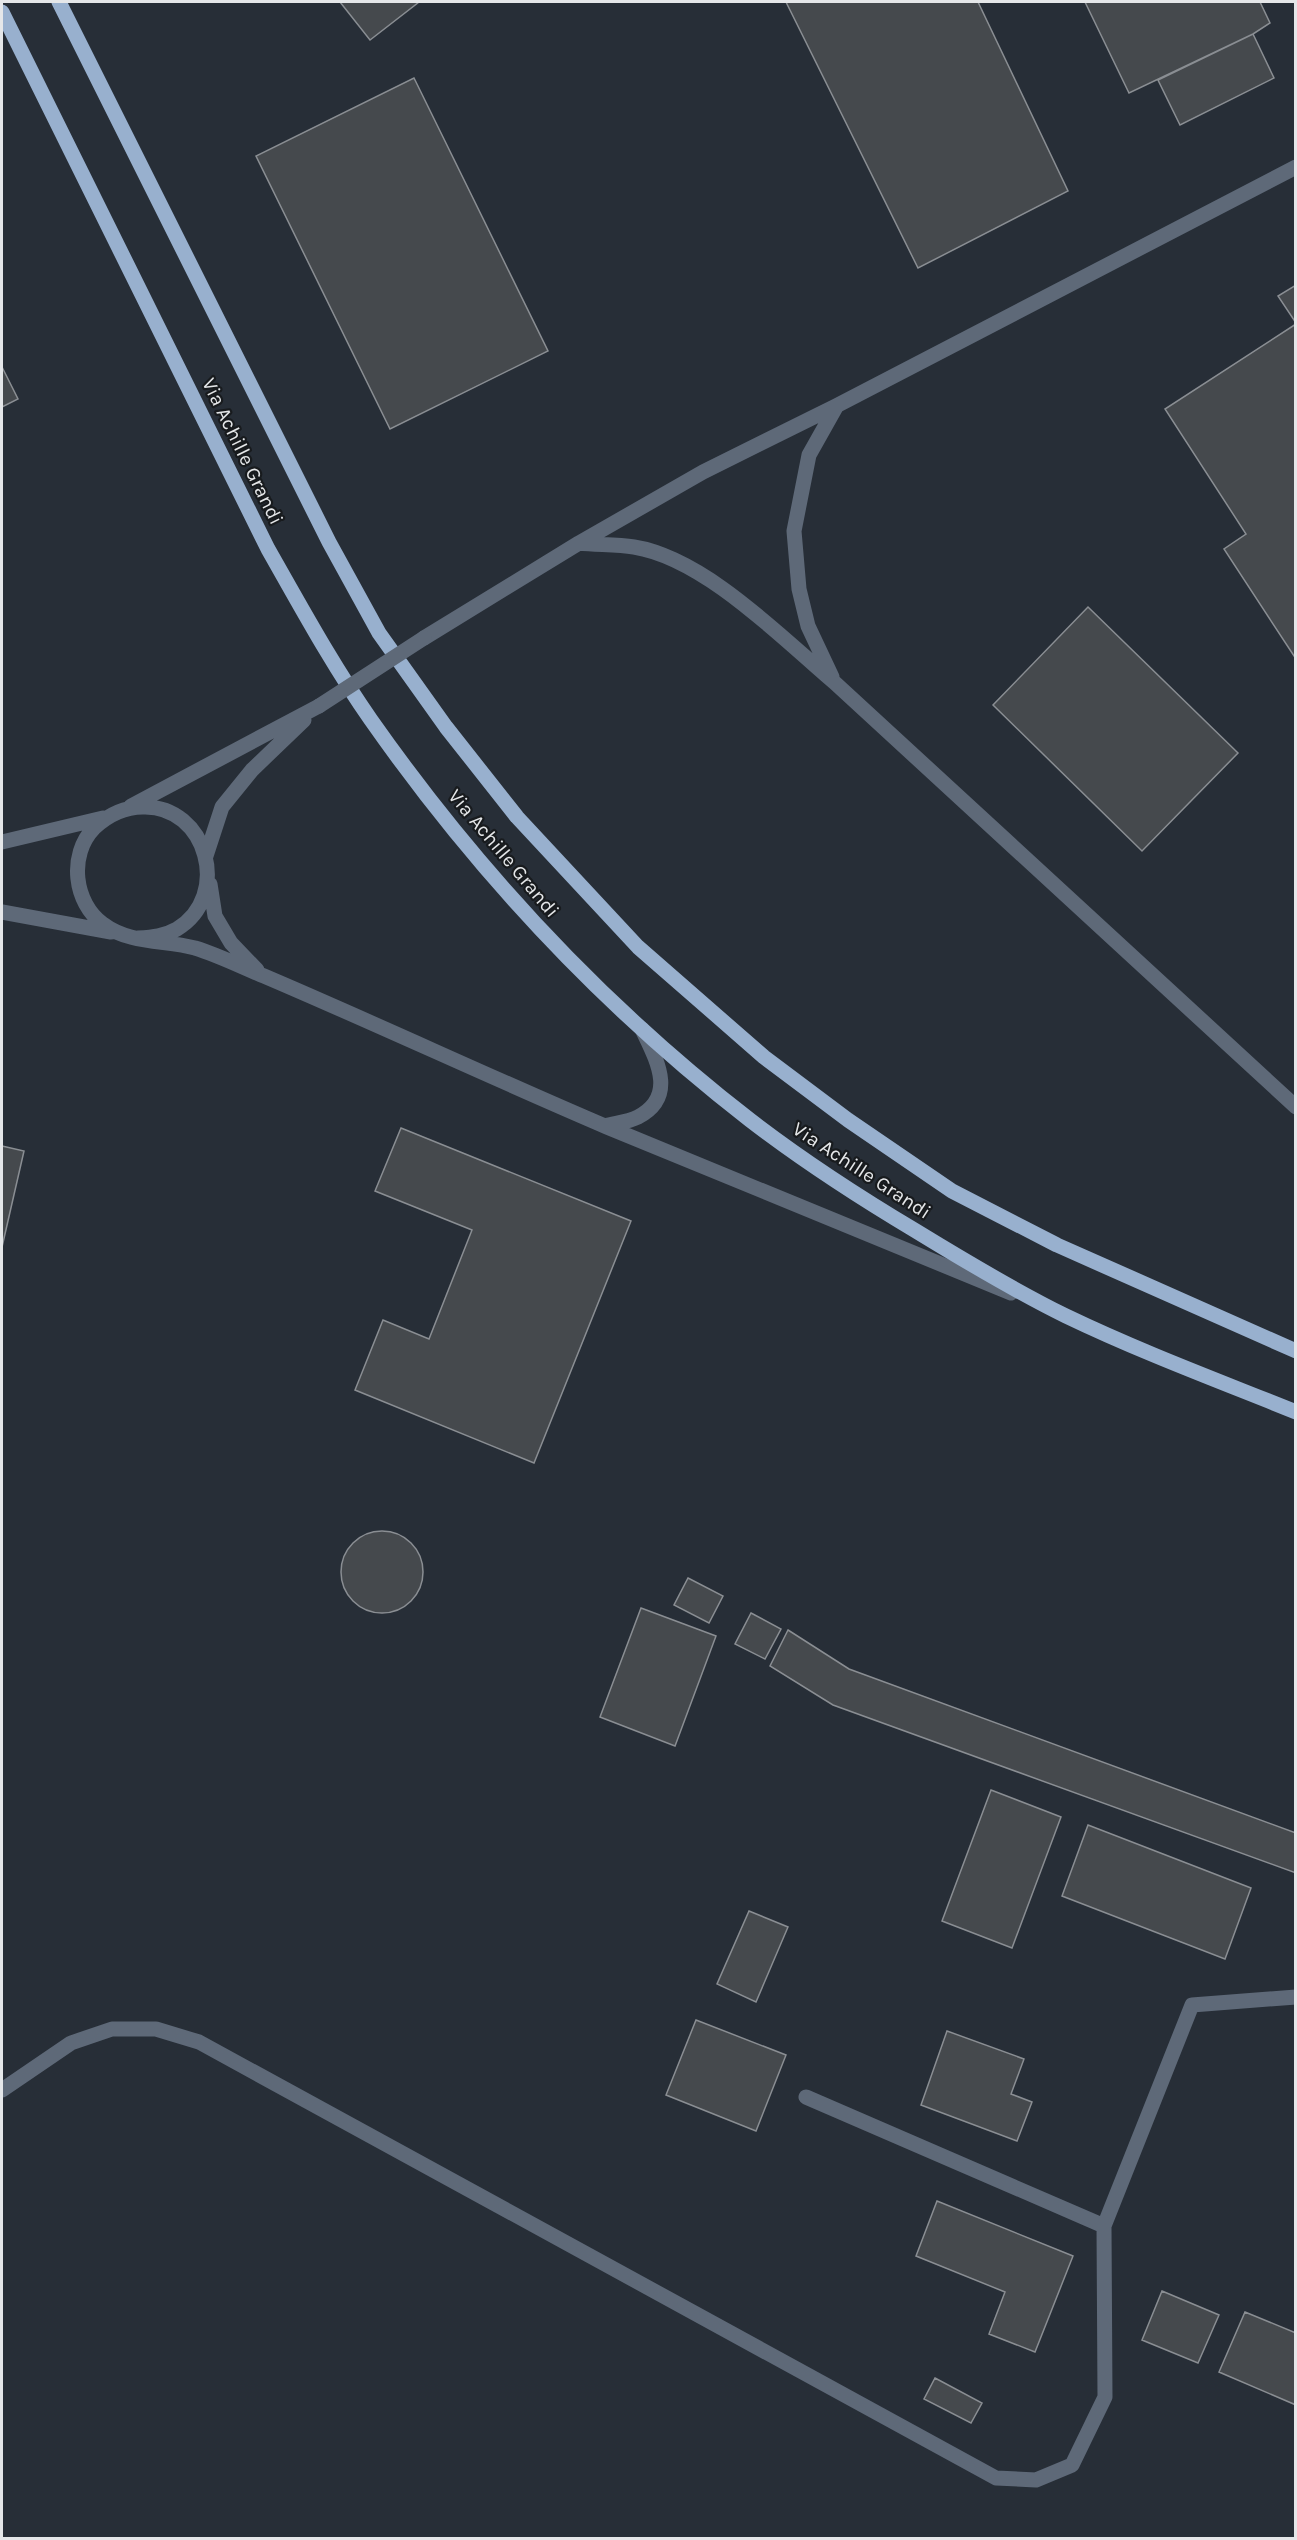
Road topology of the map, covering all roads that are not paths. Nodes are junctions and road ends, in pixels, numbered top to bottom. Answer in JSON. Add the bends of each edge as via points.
{"nodes":[{"id":1,"x":59,"y":2,"type":"edge"},
{"id":2,"x":2,"y":12,"type":"edge"},
{"id":3,"x":1296,"y":167,"type":"edge"},
{"id":4,"x":836,"y":406,"type":"junction"},
{"id":5,"x":579,"y":543,"type":"junction"},
{"id":6,"x":834,"y":682,"type":"junction"},
{"id":7,"x":319,"y":706,"type":"junction"},
{"id":8,"x":125,"y":809,"type":"junction"},
{"id":9,"x":106,"y":818,"type":"junction"},
{"id":10,"x":2,"y":842,"type":"edge"},
{"id":11,"x":206,"y":856,"type":"junction"},
{"id":12,"x":209,"y":876,"type":"junction"},
{"id":13,"x":2,"y":912,"type":"edge"},
{"id":14,"x":118,"y":934,"type":"junction"},
{"id":15,"x":138,"y":938,"type":"junction"},
{"id":16,"x":261,"y":975,"type":"junction"},
{"id":17,"x":642,"y":1029,"type":"junction"},
{"id":18,"x":1296,"y":1107,"type":"edge"},
{"id":19,"x":605,"y":1126,"type":"junction"},
{"id":20,"x":1066,"y":1316,"type":"junction"},
{"id":21,"x":1296,"y":1351,"type":"edge"},
{"id":22,"x":1296,"y":1412,"type":"edge"},
{"id":23,"x":1296,"y":1997,"type":"edge"},
{"id":24,"x":2,"y":2090,"type":"edge"},
{"id":25,"x":806,"y":2097,"type":"dead end"},
{"id":26,"x":1104,"y":2226,"type":"junction"}],
"edges":[{"from":1,"to":21,"type":"main road","name":"Via Achille Grandi","via":[[324,532],[379,633],[517,817],[638,947],[764,1057],[848,1120],[952,1191],[1057,1245]]},
{"from":2,"to":17,"type":"main road","name":"Via Achille Grandi","via":[[268,549],[317,635],[370,719],[471,850],[534,924]]},
{"from":3,"to":4,"type":"street"},
{"from":4,"to":5,"type":"street","via":[[703,472]]},
{"from":4,"to":6,"type":"street","via":[[809,455],[794,531],[799,589],[808,626]]},
{"from":5,"to":6,"type":"street","via":[[636,547],[702,574]]},
{"from":5,"to":7,"type":"street","bridge":true},
{"from":6,"to":18,"type":"street"},
{"from":7,"to":8,"type":"street"},
{"from":7,"to":11,"type":"street","via":[[252,770],[222,807]]},
{"from":8,"to":9,"type":"street"},
{"from":8,"to":11,"type":"street","via":[[146,807],[166,811],[184,821],[198,837]]},
{"from":9,"to":10,"type":"street"},
{"from":9,"to":14,"type":"street","via":[[91,831],[77,868],[87,907]]},
{"from":11,"to":12,"type":"street"},
{"from":12,"to":15,"type":"street","via":[[204,897],[178,929],[159,937]]},
{"from":12,"to":16,"type":"street","via":[[215,916],[231,944]]},
{"from":13,"to":14,"type":"street"},
{"from":14,"to":15,"type":"street"},
{"from":15,"to":16,"type":"street","via":[[196,949]]},
{"from":16,"to":19,"type":"street"},
{"from":17,"to":19,"type":"street","via":[[660,1066],[662,1090],[653,1105],[638,1117]]},
{"from":17,"to":20,"type":"main road","name":"Via Achille Grandi","via":[[753,1122],[871,1204]]},
{"from":19,"to":20,"type":"street"},
{"from":20,"to":22,"type":"main road","name":"Via Achille Grandi"},
{"from":23,"to":26,"type":"street","via":[[1192,2005]]},
{"from":24,"to":26,"type":"street","via":[[71,2043],[112,2029],[156,2029],[199,2042],[996,2478],[1036,2480],[1072,2465],[1105,2397]]},
{"from":25,"to":26,"type":"street"}]}
